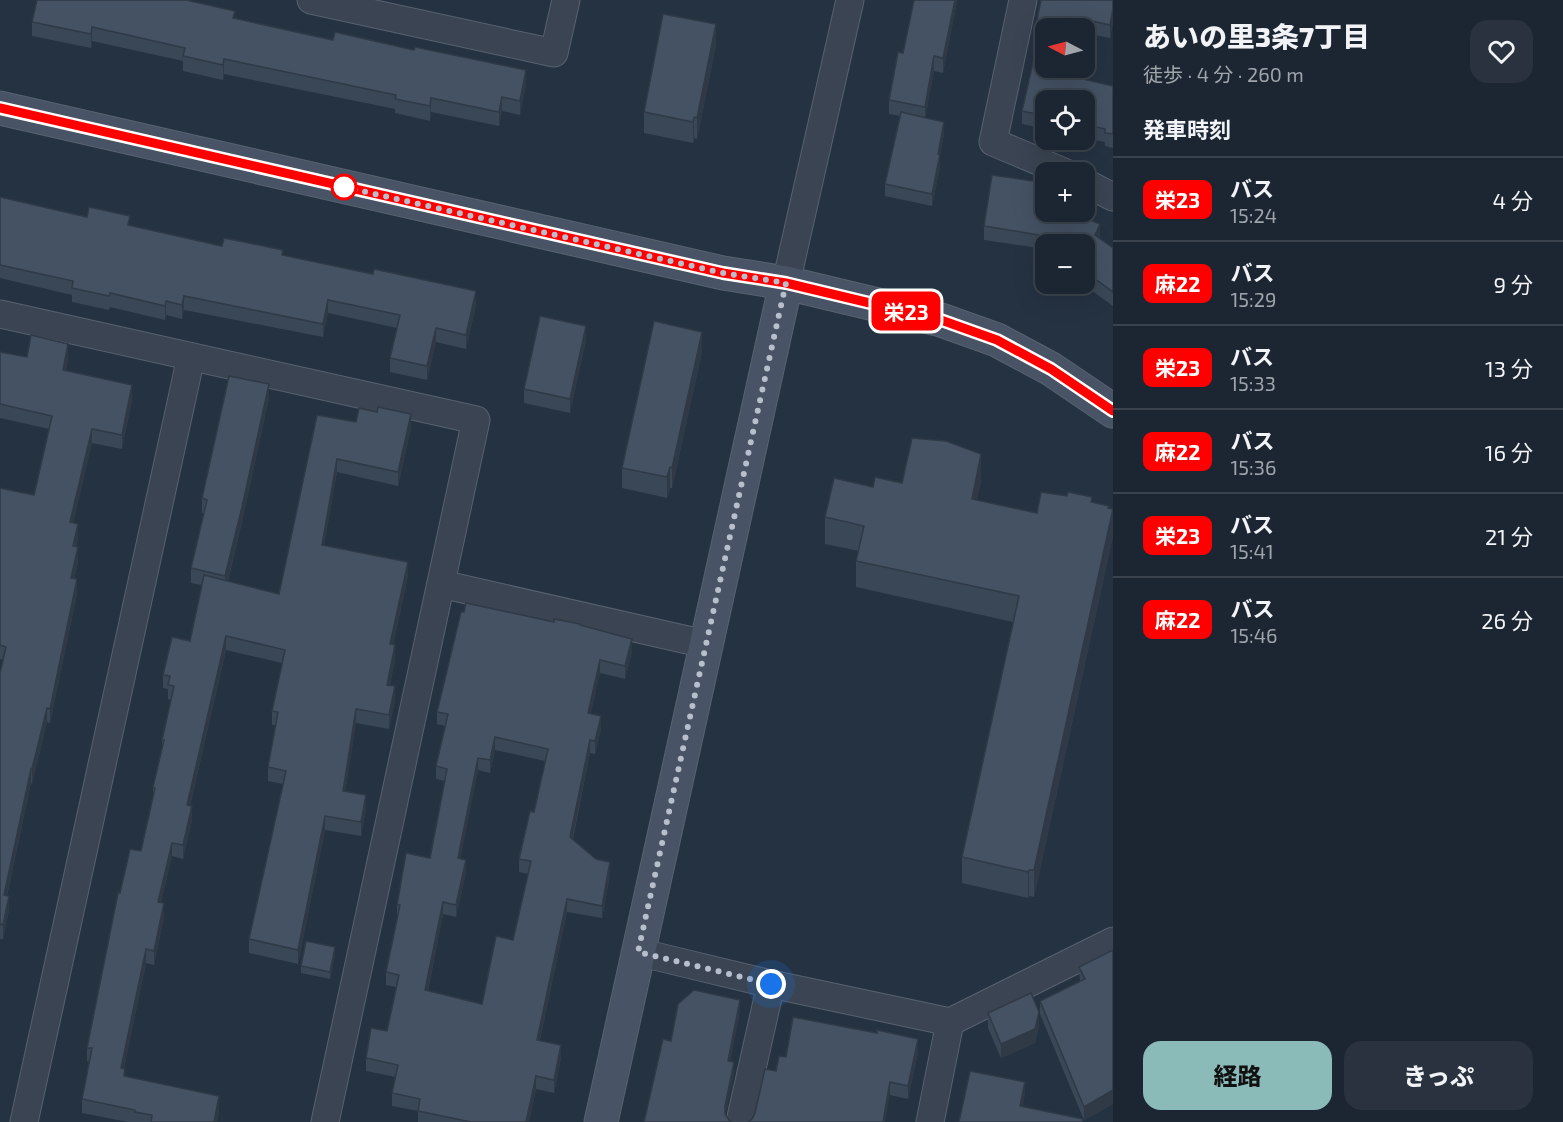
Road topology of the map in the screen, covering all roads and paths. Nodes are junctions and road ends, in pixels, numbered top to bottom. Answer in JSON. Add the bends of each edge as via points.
{"nodes":[{"id":1,"x":311,"y":0,"type":"edge"},
{"id":2,"x":566,"y":0,"type":"edge"},
{"id":3,"x":850,"y":0,"type":"edge"},
{"id":4,"x":1023,"y":0,"type":"edge"},
{"id":5,"x":0,"y":108,"type":"edge"},
{"id":6,"x":1040,"y":162,"type":"edge"},
{"id":7,"x":1095,"y":188,"type":"edge"},
{"id":8,"x":1113,"y":197,"type":"edge"},
{"id":9,"x":786,"y":283,"type":"junction"},
{"id":10,"x":0,"y":314,"type":"edge"},
{"id":11,"x":191,"y":357,"type":"junction"},
{"id":12,"x":1113,"y":411,"type":"edge"},
{"id":13,"x":441,"y":584,"type":"junction"},
{"id":14,"x":705,"y":644,"type":"junction"},
{"id":15,"x":1113,"y":941,"type":"edge"},
{"id":16,"x":638,"y":952,"type":"junction"},
{"id":17,"x":771,"y":984,"type":"junction"},
{"id":18,"x":950,"y":1022,"type":"junction"},
{"id":19,"x":24,"y":1122,"type":"edge"},
{"id":20,"x":325,"y":1122,"type":"edge"},
{"id":21,"x":601,"y":1122,"type":"edge"},
{"id":22,"x":740,"y":1122,"type":"edge"},
{"id":23,"x":930,"y":1122,"type":"edge"}],
"edges":[{"from":1,"to":2,"type":"street","via":[[554,52]]},
{"from":3,"to":9,"type":"street"},
{"from":4,"to":6,"type":"street","via":[[993,142]]},
{"from":5,"to":9,"type":"street","via":[[711,271]]},
{"from":7,"to":8,"type":"street"},
{"from":9,"to":12,"type":"street","via":[[941,320],[997,340],[1051,369]]},
{"from":9,"to":14,"type":"street"},
{"from":10,"to":11,"type":"street"},
{"from":11,"to":13,"type":"street","via":[[476,420]]},
{"from":11,"to":19,"type":"street"},
{"from":13,"to":14,"type":"street"},
{"from":13,"to":20,"type":"street"},
{"from":14,"to":16,"type":"street"},
{"from":15,"to":18,"type":"street"},
{"from":16,"to":17,"type":"street"},
{"from":16,"to":21,"type":"street"},
{"from":17,"to":18,"type":"street"},
{"from":17,"to":22,"type":"street"},
{"from":18,"to":23,"type":"street"}]}
